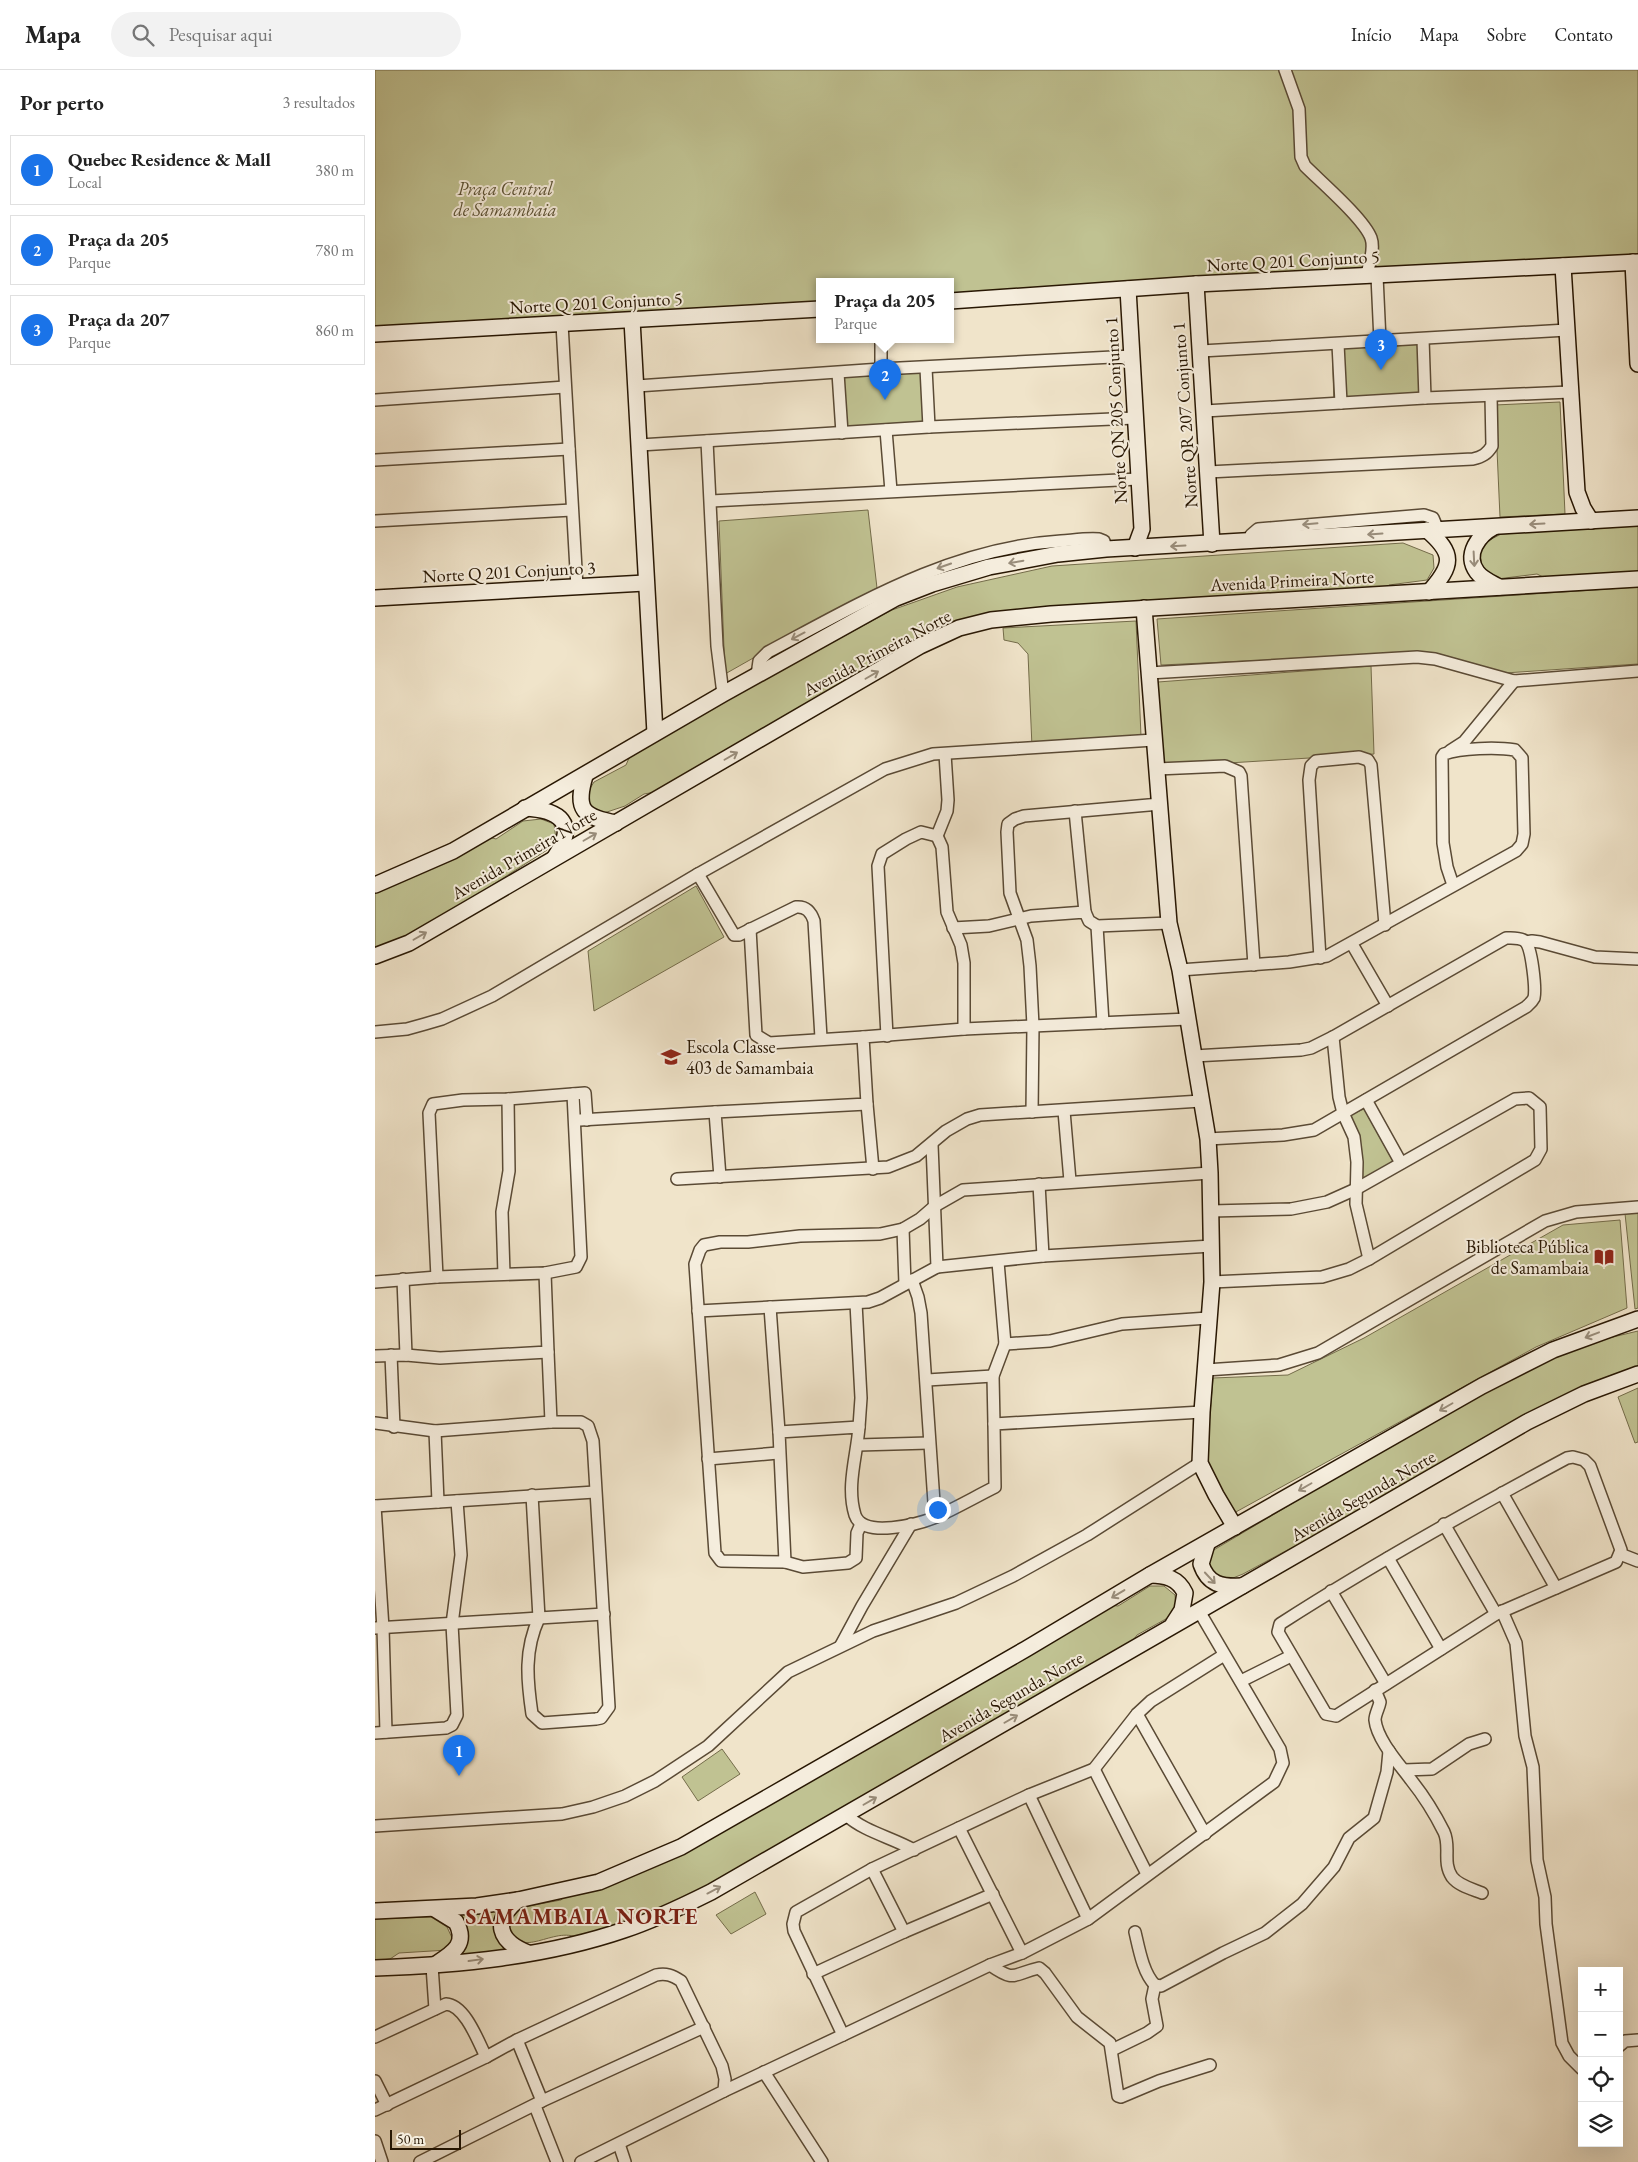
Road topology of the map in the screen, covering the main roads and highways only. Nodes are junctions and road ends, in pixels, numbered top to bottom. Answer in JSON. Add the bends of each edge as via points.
{"nodes":[{"id":1,"x":1635,"y":262,"type":"edge"},
{"id":2,"x":1563,"y":266,"type":"junction"},
{"id":3,"x":1196,"y":284,"type":"junction"},
{"id":4,"x":1128,"y":289,"type":"junction"},
{"id":5,"x":954,"y":301,"type":"edge"},
{"id":6,"x":816,"y":309,"type":"edge"},
{"id":7,"x":632,"y":320,"type":"junction"},
{"id":8,"x":1637,"y":324,"type":"edge"},
{"id":9,"x":375,"y":334,"type":"edge"},
{"id":10,"x":1638,"y":364,"type":"edge"},
{"id":11,"x":1577,"y":492,"type":"junction"},
{"id":12,"x":1638,"y":518,"type":"edge"},
{"id":13,"x":1591,"y":521,"type":"junction"},
{"id":14,"x":1569,"y":522,"type":"junction"},
{"id":15,"x":1494,"y":527,"type":"junction"},
{"id":16,"x":1142,"y":529,"type":"junction"},
{"id":17,"x":1433,"y":530,"type":"junction"},
{"id":18,"x":1212,"y":544,"type":"junction"},
{"id":19,"x":1154,"y":547,"type":"junction"},
{"id":20,"x":1135,"y":548,"type":"junction"},
{"id":21,"x":1638,"y":579,"type":"edge"},
{"id":22,"x":645,"y":584,"type":"junction"},
{"id":23,"x":1499,"y":587,"type":"junction"},
{"id":24,"x":1429,"y":592,"type":"junction"},
{"id":25,"x":375,"y":598,"type":"edge"},
{"id":26,"x":1144,"y":608,"type":"junction"},
{"id":27,"x":655,"y":733,"type":"junction"},
{"id":28,"x":585,"y":776,"type":"junction"},
{"id":29,"x":525,"y":808,"type":"junction"},
{"id":30,"x":616,"y":823,"type":"junction"},
{"id":31,"x":554,"y":858,"type":"junction"},
{"id":32,"x":375,"y":885,"type":"edge"},
{"id":33,"x":375,"y":956,"type":"edge"},
{"id":34,"x":1638,"y":1319,"type":"edge"},
{"id":35,"x":1638,"y":1374,"type":"edge"},
{"id":36,"x":1235,"y":1527,"type":"junction"},
{"id":37,"x":1207,"y":1544,"type":"junction"},
{"id":38,"x":1150,"y":1575,"type":"junction"},
{"id":39,"x":1244,"y":1586,"type":"junction"},
{"id":40,"x":1172,"y":1626,"type":"junction"},
{"id":41,"x":518,"y":1900,"type":"junction"},
{"id":42,"x":434,"y":1908,"type":"junction"},
{"id":43,"x":375,"y":1911,"type":"edge"},
{"id":44,"x":529,"y":1953,"type":"junction"},
{"id":45,"x":432,"y":1966,"type":"junction"},
{"id":46,"x":375,"y":1968,"type":"edge"}],
"edges":[{"from":1,"to":2,"type":"main road","name":"Norte Q 201 Conjunto 5"},
{"from":1,"to":8,"type":"main road"},
{"from":2,"to":3,"type":"main road","name":"Norte Q 201 Conjunto 5"},
{"from":2,"to":11,"type":"main road"},
{"from":3,"to":4,"type":"main road","name":"Norte Q 201 Conjunto 5"},
{"from":3,"to":18,"type":"main road","name":"Norte QR 207 Conjunto 1"},
{"from":4,"to":5,"type":"main road","name":"Norte Q 201 Conjunto 5"},
{"from":4,"to":16,"type":"main road","name":"Norte QN 205 Conjunto 1"},
{"from":6,"to":7,"type":"main road","name":"Norte Q 201 Conjunto 5"},
{"from":7,"to":9,"type":"main road","name":"Norte Q 201 Conjunto 5"},
{"from":7,"to":22,"type":"main road"},
{"from":8,"to":10,"type":"main road"},
{"from":11,"to":13,"type":"main road"},
{"from":11,"to":14,"type":"main road"},
{"from":12,"to":13,"type":"main road","name":"Avenida Primeira Norte"},
{"from":13,"to":14,"type":"main road","name":"Avenida Primeira Norte"},
{"from":14,"to":15,"type":"main road","name":"Avenida Primeira Norte","one_way":true},
{"from":15,"to":17,"type":"main road","name":"Avenida Primeira Norte"},
{"from":15,"to":23,"type":"main road","one_way":true,"via":[[1477,540],[1473,564],[1484,579]]},
{"from":16,"to":19,"type":"main road","name":"Norte QN 205 Conjunto 1"},
{"from":16,"to":20,"type":"main road","name":"Norte QN 205 Conjunto 1"},
{"from":17,"to":18,"type":"main road","name":"Avenida Primeira Norte","one_way":true},
{"from":17,"to":24,"type":"main road","via":[[1447,554],[1443,574]]},
{"from":18,"to":19,"type":"main road","name":"Avenida Primeira Norte","one_way":true},
{"from":19,"to":20,"type":"main road","name":"Avenida Primeira Norte"},
{"from":20,"to":27,"type":"main road","name":"Avenida Primeira Norte","one_way":true,"via":[[1058,554],[989,567],[932,584],[896,598]]},
{"from":21,"to":23,"type":"main road","name":"Avenida Primeira Norte"},
{"from":22,"to":25,"type":"main road","name":"Norte Q 201 Conjunto 3"},
{"from":22,"to":27,"type":"main road"},
{"from":23,"to":24,"type":"main road","name":"Avenida Primeira Norte"},
{"from":24,"to":26,"type":"main road","name":"Avenida Primeira Norte"},
{"from":30,"to":26,"type":"main road","name":"Avenida Primeira Norte","one_way":true,"via":[[921,646],[959,628],[991,620]]},
{"from":26,"to":36,"type":"main road","via":[[1169,923],[1208,1139],[1212,1282],[1200,1463]]},
{"from":27,"to":28,"type":"main road","name":"Avenida Primeira Norte"},
{"from":28,"to":29,"type":"main road","name":"Avenida Primeira Norte"},
{"from":28,"to":30,"type":"main road","via":[[580,796],[583,807],[597,820]]},
{"from":29,"to":31,"type":"main road","via":[[549,811],[562,821],[566,836]]},
{"from":29,"to":32,"type":"main road","name":"Avenida Primeira Norte","via":[[453,851]]},
{"from":31,"to":30,"type":"main road","name":"Avenida Primeira Norte","one_way":true},
{"from":33,"to":31,"type":"main road","name":"Avenida Primeira Norte","one_way":true,"via":[[409,943]]},
{"from":34,"to":36,"type":"main road","name":"Avenida Segunda Norte","one_way":true,"via":[[1553,1350],[1482,1386]]},
{"from":35,"to":39,"type":"main road","name":"Avenida Segunda Norte","via":[[1584,1394],[1527,1422]]},
{"from":36,"to":37,"type":"main road","name":"Avenida Segunda Norte"},
{"from":37,"to":38,"type":"main road","name":"Avenida Segunda Norte"},
{"from":37,"to":39,"type":"main road","one_way":true,"via":[[1201,1564],[1208,1578],[1215,1584]]},
{"from":38,"to":40,"type":"main road","via":[[1177,1581],[1185,1594],[1182,1610]]},
{"from":38,"to":41,"type":"main road","name":"Avenida Segunda Norte","one_way":true,"via":[[681,1847],[599,1882]]},
{"from":39,"to":40,"type":"main road","name":"Avenida Segunda Norte"},
{"from":44,"to":40,"type":"main road","name":"Avenida Segunda Norte","one_way":true,"via":[[577,1944],[624,1930],[711,1892]]},
{"from":41,"to":42,"type":"main road","name":"Avenida Segunda Norte"},
{"from":41,"to":44,"type":"main road","via":[[504,1913],[501,1928],[515,1948]]},
{"from":42,"to":43,"type":"main road","name":"Avenida Segunda Norte"},
{"from":42,"to":45,"type":"main road","via":[[456,1922],[460,1939],[455,1950]]},
{"from":45,"to":44,"type":"main road","name":"Avenida Segunda Norte","one_way":true},
{"from":45,"to":46,"type":"main road","name":"Avenida Segunda Norte"}]}
